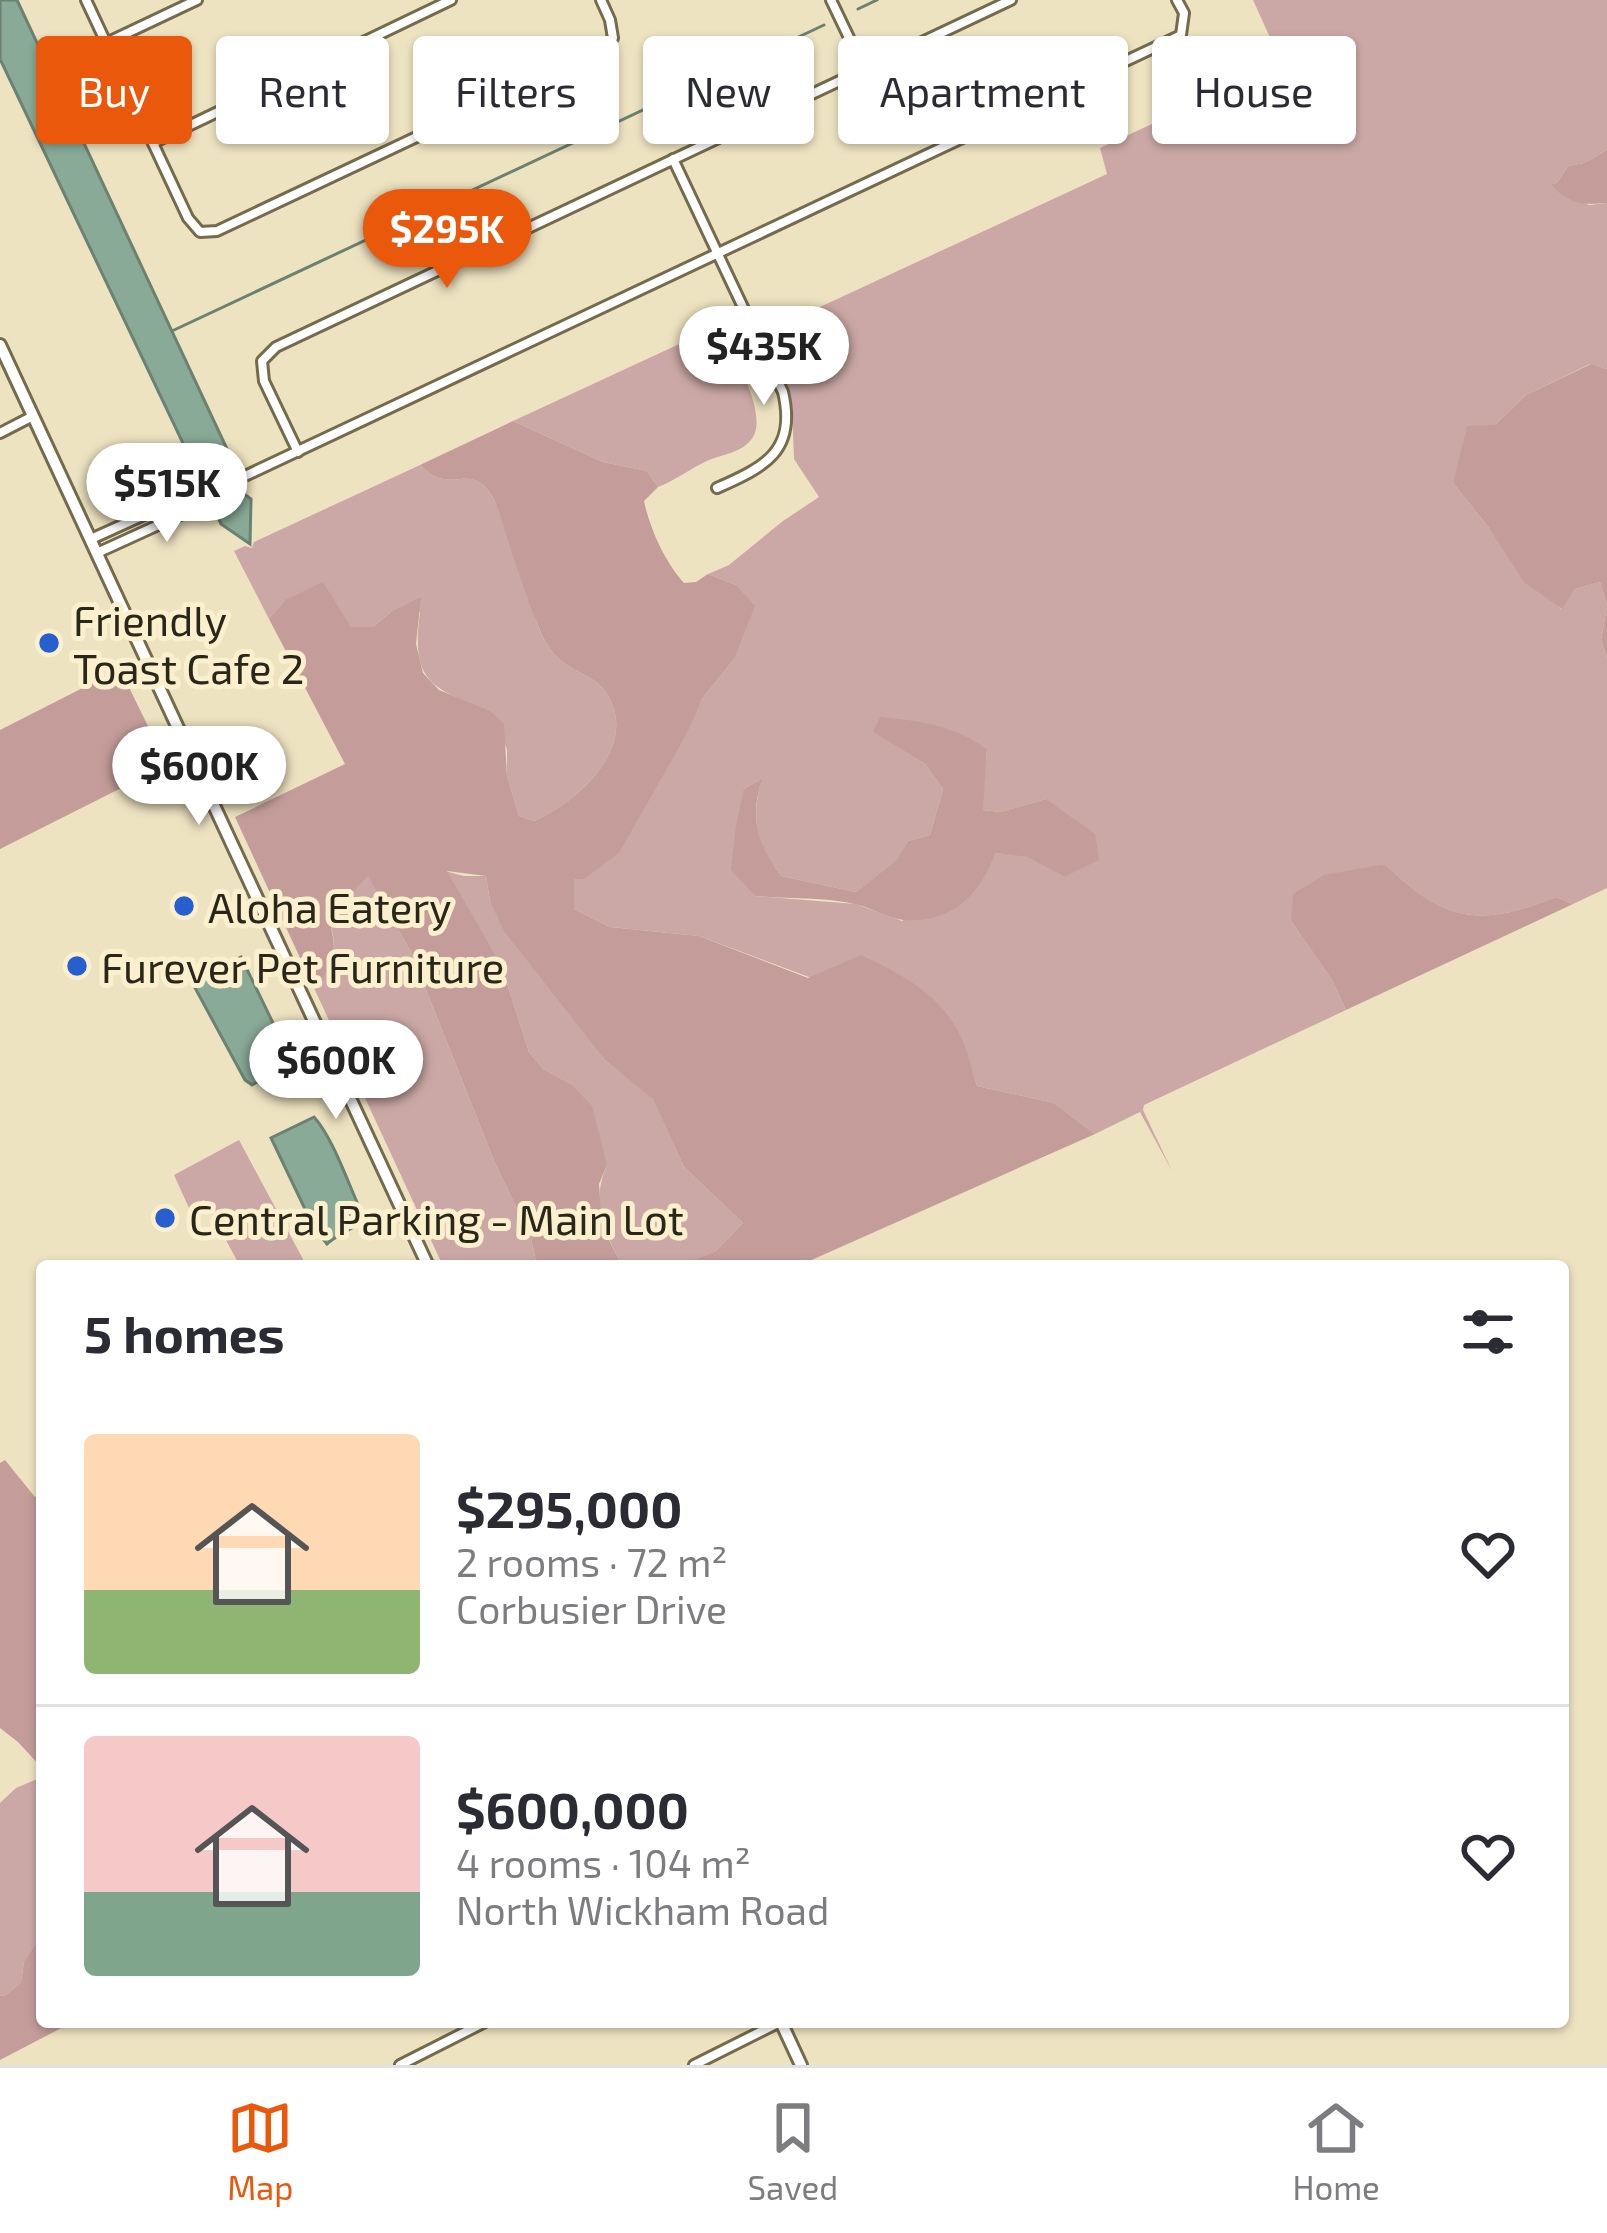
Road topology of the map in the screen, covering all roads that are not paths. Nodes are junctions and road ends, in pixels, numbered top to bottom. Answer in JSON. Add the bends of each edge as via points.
{"nodes":[{"id":1,"x":86,"y":0,"type":"edge"},
{"id":2,"x":197,"y":0,"type":"edge"},
{"id":3,"x":451,"y":0,"type":"edge"},
{"id":4,"x":601,"y":0,"type":"edge"},
{"id":5,"x":831,"y":0,"type":"edge"},
{"id":6,"x":1011,"y":0,"type":"edge"},
{"id":7,"x":1177,"y":0,"type":"edge"},
{"id":8,"x":102,"y":36,"type":"edge"},
{"id":9,"x":123,"y":36,"type":"edge"},
{"id":10,"x":848,"y":36,"type":"edge"},
{"id":11,"x":934,"y":36,"type":"edge"},
{"id":12,"x":838,"y":81,"type":"edge"},
{"id":13,"x":192,"y":124,"type":"edge"},
{"id":14,"x":152,"y":144,"type":"edge"},
{"id":15,"x":674,"y":159,"type":"junction"},
{"id":16,"x":718,"y":253,"type":"junction"},
{"id":17,"x":0,"y":345,"type":"edge"},
{"id":18,"x":33,"y":416,"type":"junction"},
{"id":19,"x":0,"y":433,"type":"edge"},
{"id":20,"x":298,"y":452,"type":"junction"},
{"id":21,"x":717,"y":488,"type":"dead end"},
{"id":22,"x":209,"y":493,"type":"junction"},
{"id":23,"x":91,"y":539,"type":"junction"},
{"id":24,"x":97,"y":553,"type":"junction"},
{"id":25,"x":425,"y":1260,"type":"edge"},
{"id":26,"x":473,"y":2028,"type":"edge"},
{"id":27,"x":768,"y":2028,"type":"edge"},
{"id":28,"x":783,"y":2028,"type":"edge"},
{"id":29,"x":400,"y":2065,"type":"edge"},
{"id":30,"x":694,"y":2065,"type":"edge"},
{"id":31,"x":801,"y":2065,"type":"edge"}],
"edges":[{"from":1,"to":8,"type":"street"},
{"from":2,"to":9,"type":"street"},
{"from":3,"to":13,"type":"street"},
{"from":4,"to":14,"type":"street","via":[[613,38],[599,51],[217,231],[200,232],[188,218]]},
{"from":5,"to":10,"type":"street"},
{"from":6,"to":11,"type":"street"},
{"from":7,"to":16,"type":"street","via":[[1180,35]]},
{"from":12,"to":15,"type":"street"},
{"from":15,"to":16,"type":"street"},
{"from":15,"to":20,"type":"street","via":[[276,347],[262,361],[264,381]]},
{"from":16,"to":20,"type":"street"},
{"from":16,"to":21,"type":"street","via":[[789,416],[777,453]]},
{"from":17,"to":18,"type":"main road"},
{"from":18,"to":19,"type":"street"},
{"from":18,"to":23,"type":"main road"},
{"from":20,"to":22,"type":"street"},
{"from":22,"to":23,"type":"street"},
{"from":22,"to":24,"type":"street","via":[[189,511]]},
{"from":23,"to":24,"type":"main road"},
{"from":24,"to":25,"type":"main road"},
{"from":26,"to":29,"type":"street"},
{"from":27,"to":30,"type":"street"},
{"from":28,"to":31,"type":"main road"}]}
